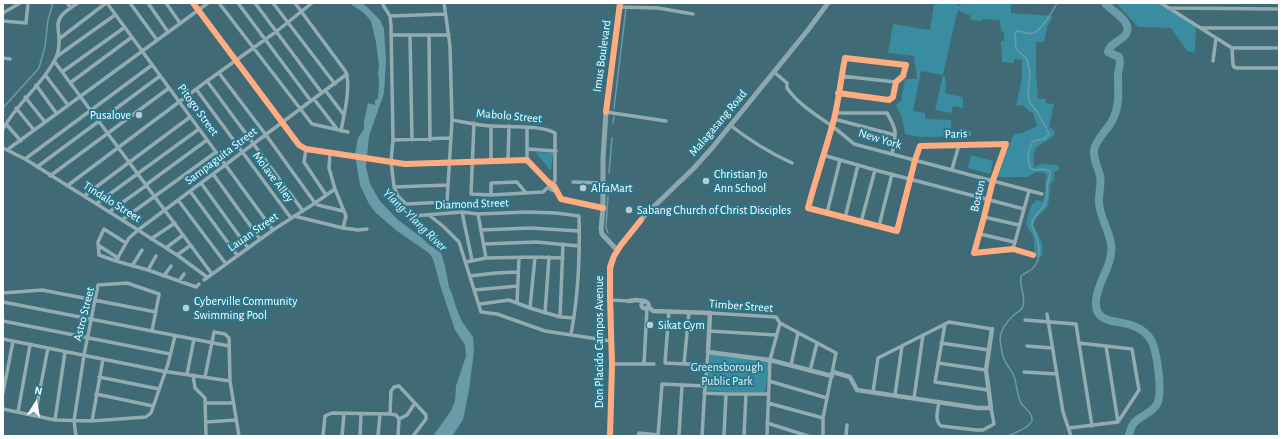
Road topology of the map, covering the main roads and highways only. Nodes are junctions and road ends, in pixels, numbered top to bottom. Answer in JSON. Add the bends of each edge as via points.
{"nodes":[{"id":1,"x":828,"y":3,"type":"edge"},
{"id":2,"x":620,"y":5,"type":"edge"},
{"id":3,"x":617,"y":250,"type":"junction"},
{"id":4,"x":610,"y":436,"type":"edge"}],
"edges":[{"from":1,"to":3,"type":"main road","name":"Malagasang Road","via":[[694,168],[645,215]]},
{"from":2,"to":3,"type":"main road","name":"Imus Boulevard","via":[[606,112],[601,232]]},
{"from":3,"to":4,"type":"main road","name":"Don Placido Campos Avenue","via":[[610,267]]}]}
